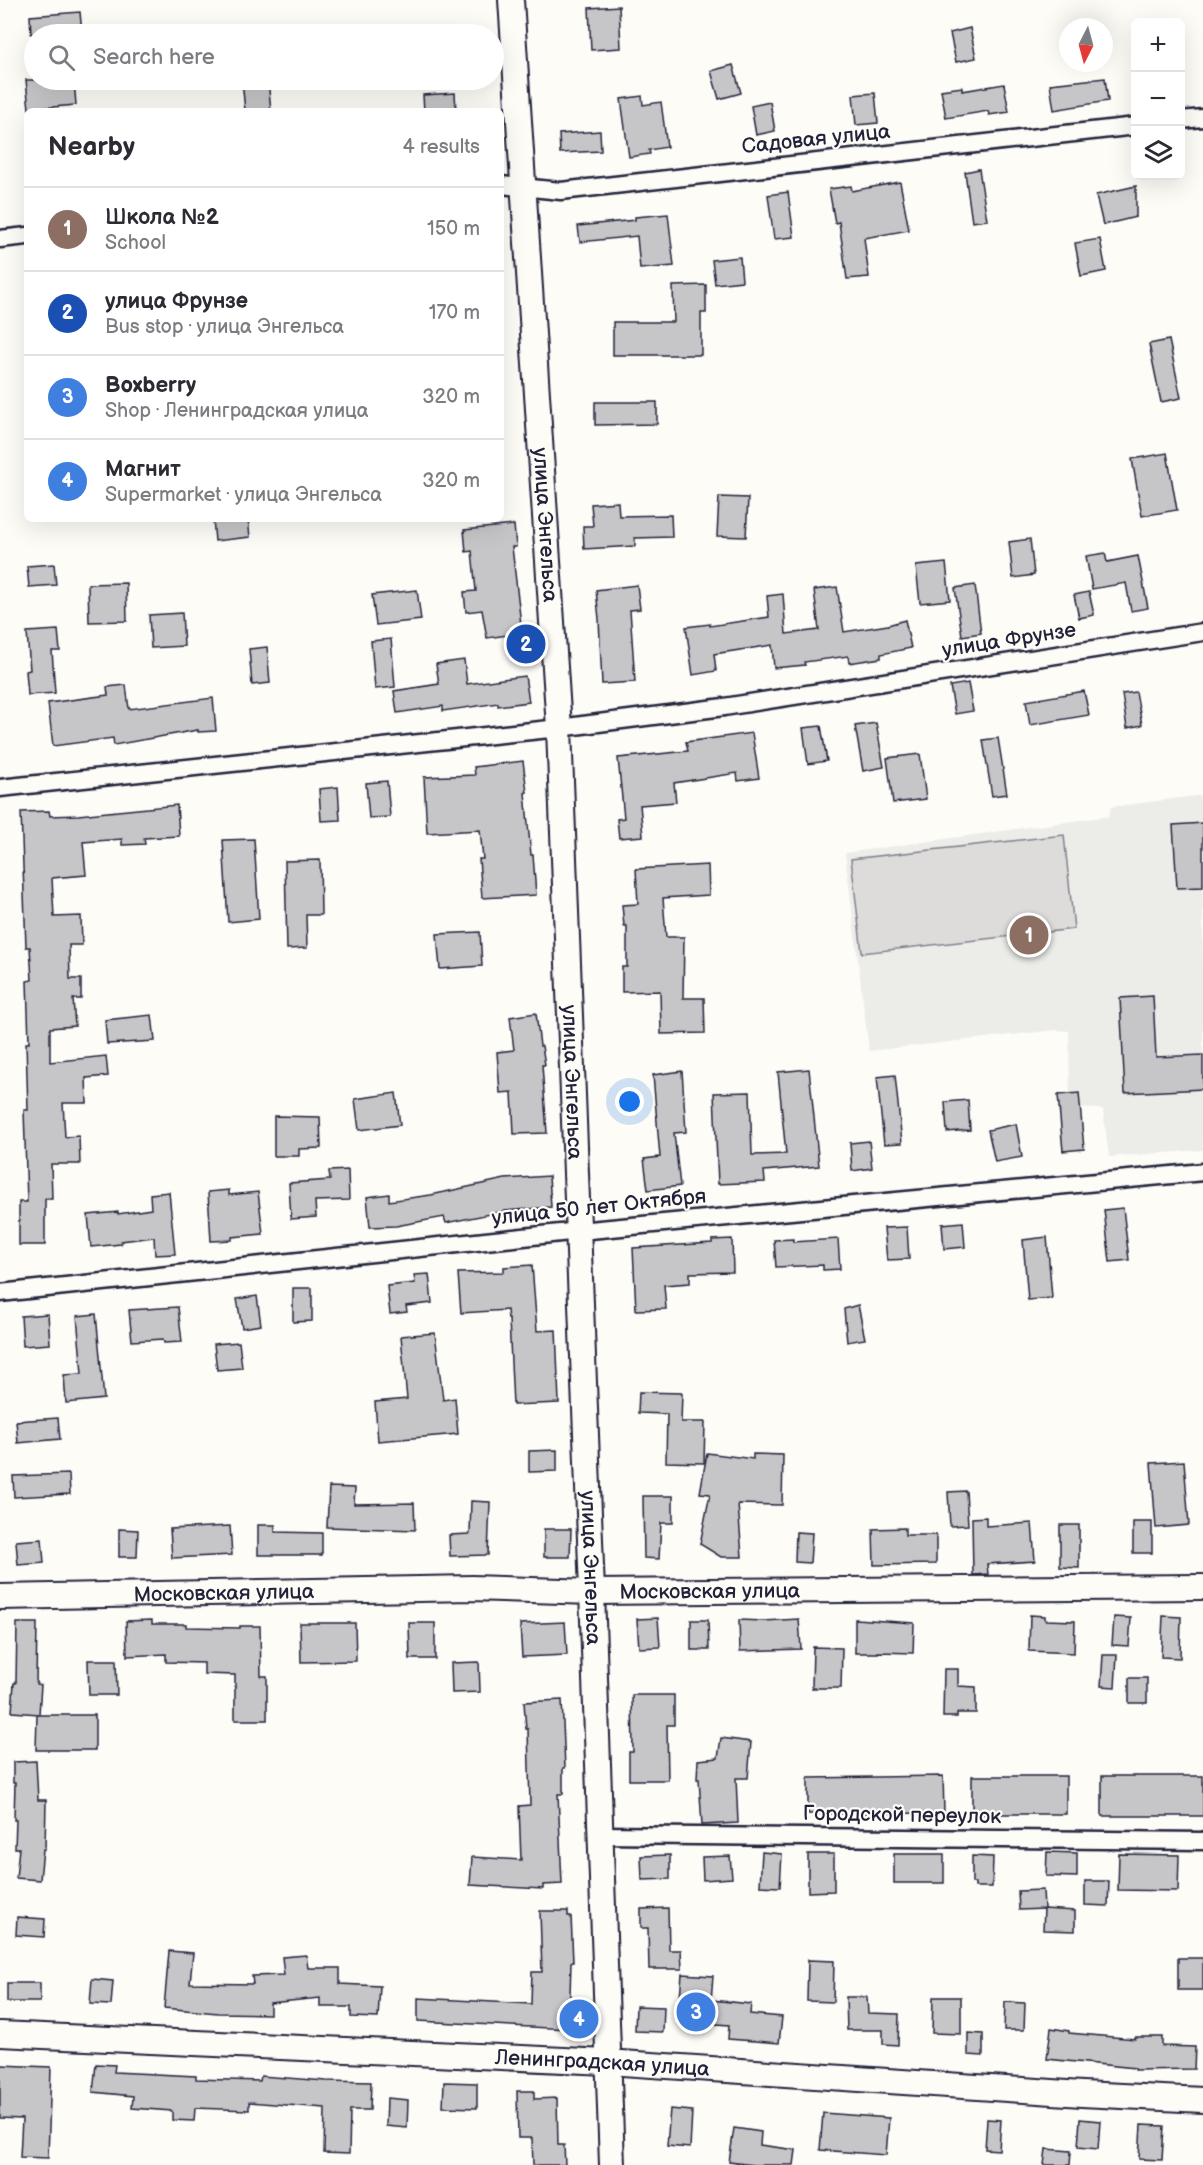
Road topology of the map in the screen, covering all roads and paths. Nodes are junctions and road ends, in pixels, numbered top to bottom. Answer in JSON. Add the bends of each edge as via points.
{"nodes":[{"id":1,"x":511,"y":0,"type":"edge"},
{"id":2,"x":1203,"y":118,"type":"edge"},
{"id":3,"x":1185,"y":120,"type":"edge"},
{"id":4,"x":1131,"y":127,"type":"edge"},
{"id":5,"x":512,"y":186,"type":"edge"},
{"id":6,"x":24,"y":236,"type":"edge"},
{"id":7,"x":0,"y":240,"type":"edge"},
{"id":8,"x":1203,"y":632,"type":"edge"},
{"id":9,"x":559,"y":728,"type":"junction"},
{"id":10,"x":0,"y":788,"type":"edge"},
{"id":11,"x":1203,"y":1172,"type":"edge"},
{"id":12,"x":579,"y":1231,"type":"junction"},
{"id":13,"x":0,"y":1293,"type":"edge"},
{"id":14,"x":1203,"y":1587,"type":"edge"},
{"id":15,"x":592,"y":1592,"type":"junction"},
{"id":16,"x":0,"y":1597,"type":"edge"},
{"id":17,"x":600,"y":1835,"type":"junction"},
{"id":18,"x":1203,"y":1841,"type":"edge"},
{"id":19,"x":0,"y":2034,"type":"edge"},
{"id":20,"x":607,"y":2062,"type":"junction"},
{"id":21,"x":1203,"y":2100,"type":"edge"},
{"id":22,"x":612,"y":2165,"type":"edge"}],
"edges":[{"from":1,"to":5,"type":"street","name":"улица Энгельса"},
{"from":2,"to":3,"type":"street"},
{"from":4,"to":5,"type":"street","name":"Садовая улица","via":[[561,191]]},
{"from":5,"to":9,"type":"street","name":"улица Энгельса"},
{"from":6,"to":7,"type":"street"},
{"from":8,"to":9,"type":"street","name":"улица Фрунзе","via":[[724,707]]},
{"from":9,"to":10,"type":"street","name":"улица Фрунзе"},
{"from":9,"to":12,"type":"street","name":"улица Энгельса"},
{"from":11,"to":12,"type":"street","name":"улица 50 лет Октября"},
{"from":12,"to":13,"type":"street","name":"улица 50 лет Октября"},
{"from":12,"to":15,"type":"street","name":"улица Энгельса"},
{"from":14,"to":15,"type":"street","name":"Московская улица"},
{"from":15,"to":16,"type":"street","name":"Московская улица","via":[[472,1588]]},
{"from":15,"to":17,"type":"street","name":"улица Энгельса"},
{"from":17,"to":18,"type":"street","name":"Городской переулок"},
{"from":17,"to":20,"type":"street","name":"улица Энгельса"},
{"from":19,"to":20,"type":"street","name":"Ленинградская улица"},
{"from":20,"to":21,"type":"street","name":"Ленинградская улица"},
{"from":20,"to":22,"type":"street","name":"улица Энгельса"}]}
